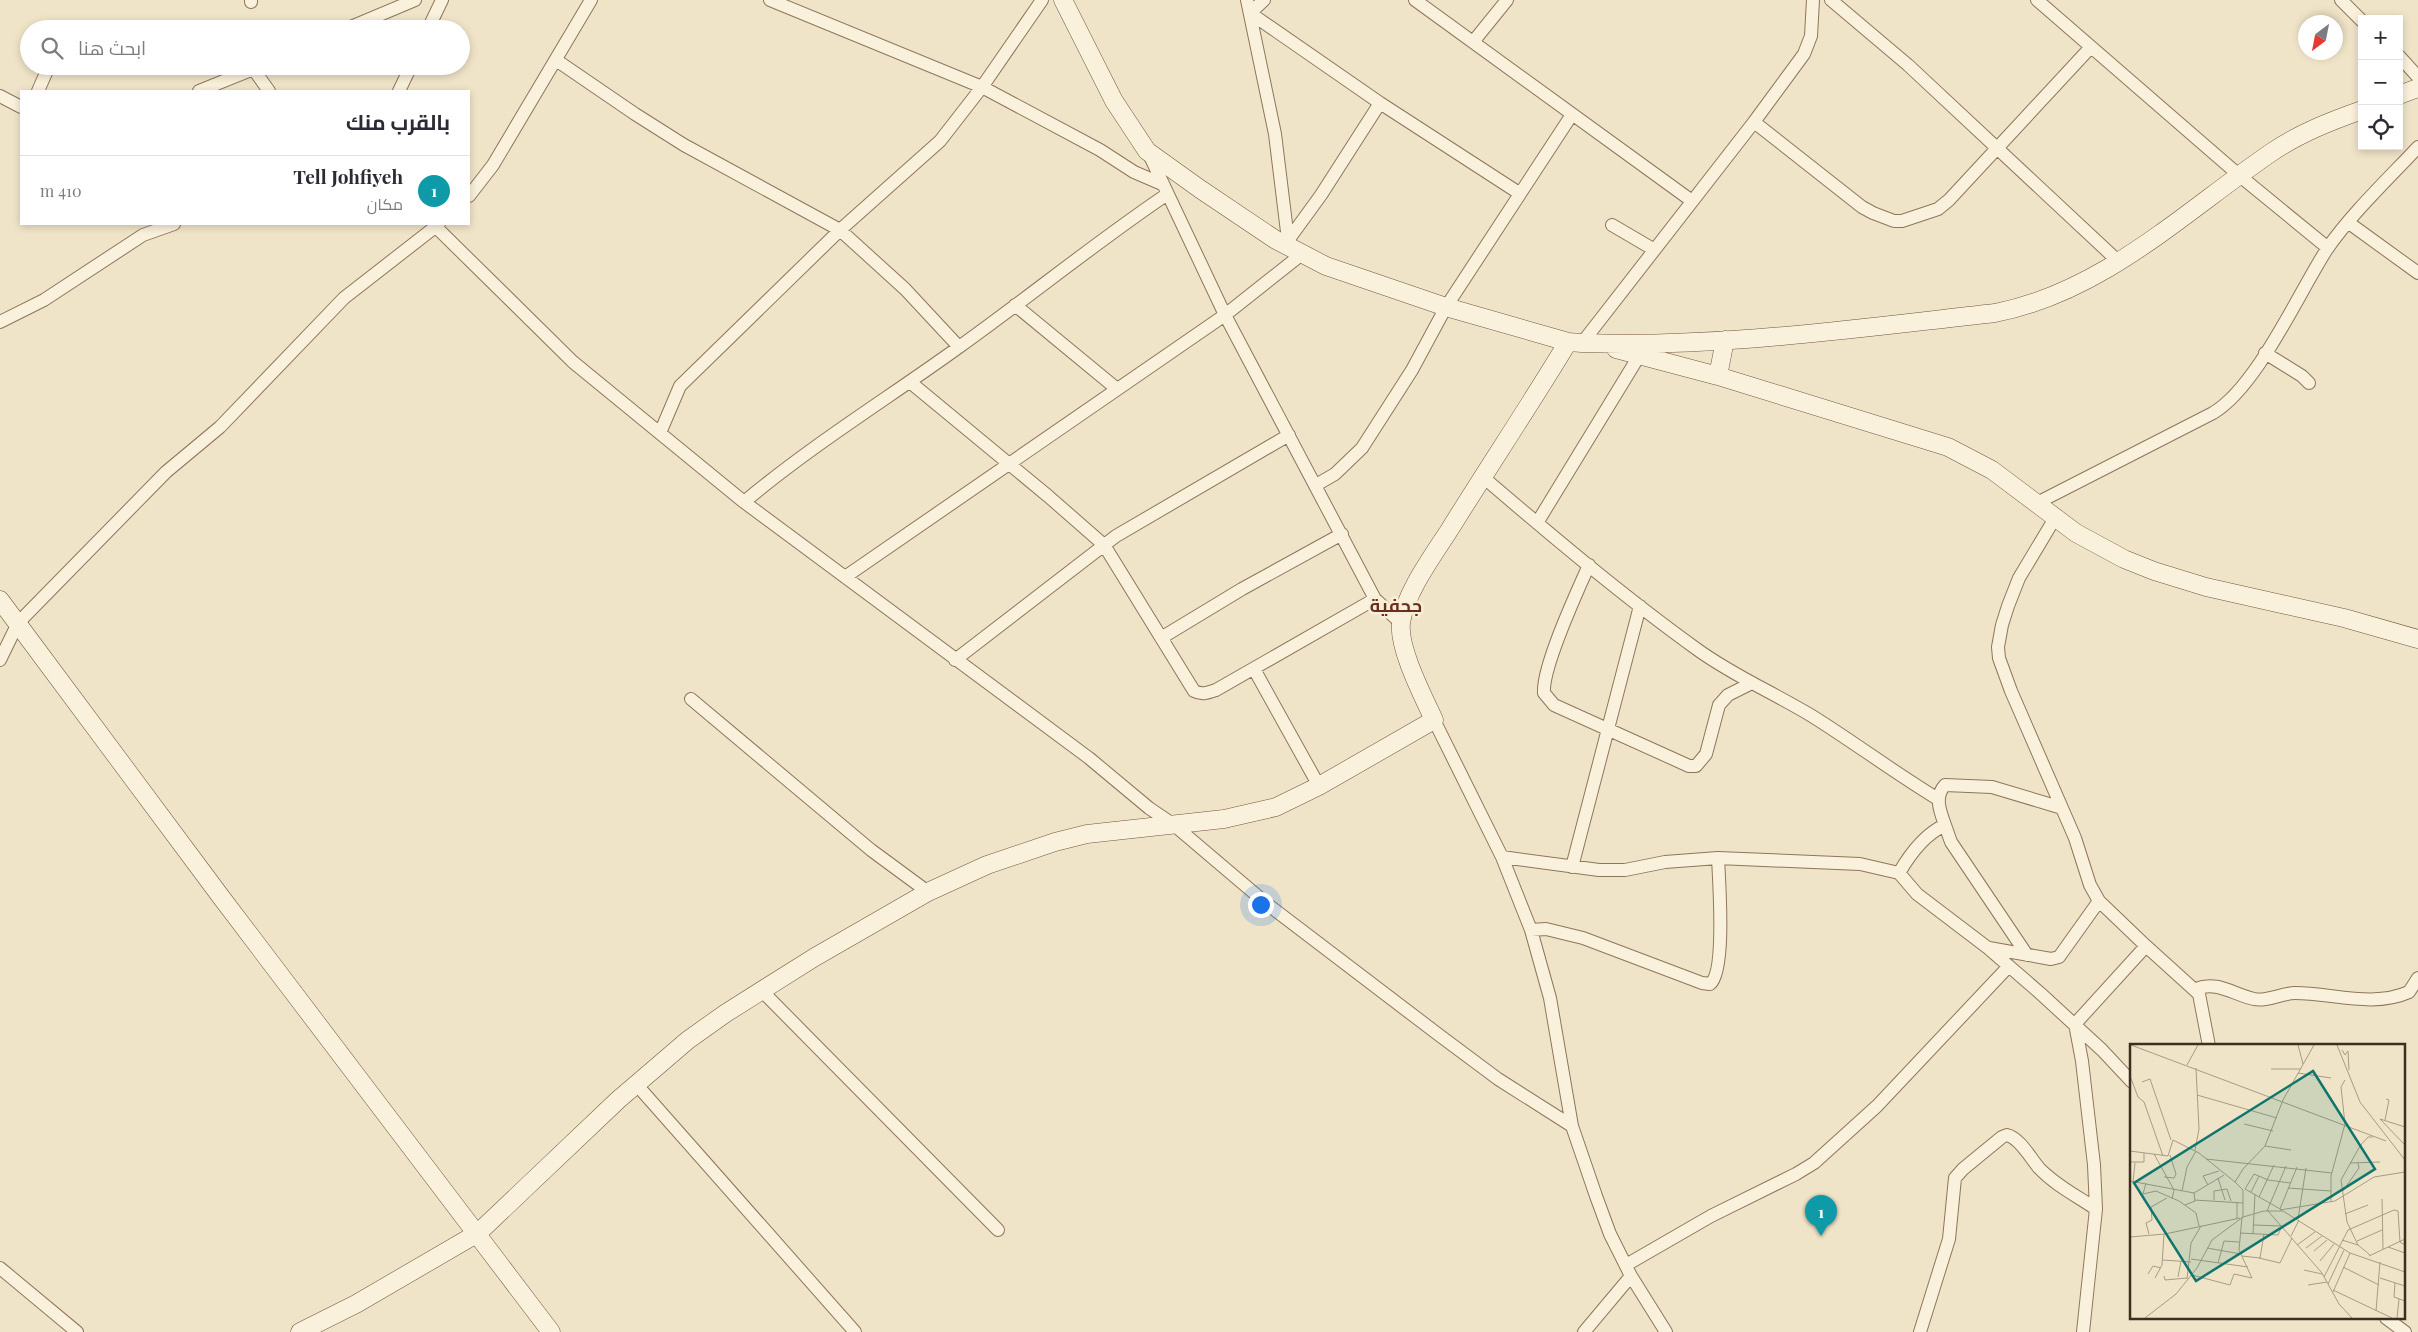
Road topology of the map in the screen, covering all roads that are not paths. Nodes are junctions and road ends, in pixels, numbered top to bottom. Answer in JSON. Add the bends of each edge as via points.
{"nodes":[{"id":1,"x":414,"y":0,"type":"edge"},
{"id":2,"x":442,"y":0,"type":"edge"},
{"id":3,"x":591,"y":0,"type":"edge"},
{"id":4,"x":770,"y":0,"type":"edge"},
{"id":5,"x":1042,"y":0,"type":"edge"},
{"id":6,"x":1063,"y":0,"type":"edge"},
{"id":7,"x":1264,"y":0,"type":"edge"},
{"id":8,"x":1415,"y":0,"type":"edge"},
{"id":9,"x":1507,"y":0,"type":"edge"},
{"id":10,"x":1814,"y":0,"type":"edge"},
{"id":11,"x":1831,"y":0,"type":"edge"},
{"id":12,"x":2037,"y":0,"type":"edge"},
{"id":13,"x":2341,"y":0,"type":"edge"},
{"id":14,"x":1248,"y":6,"type":"edge"},
{"id":15,"x":2358,"y":17,"type":"edge"},
{"id":16,"x":367,"y":20,"type":"edge"},
{"id":17,"x":432,"y":20,"type":"edge"},
{"id":18,"x":1473,"y":42,"type":"junction"},
{"id":19,"x":2090,"y":48,"type":"junction"},
{"id":20,"x":556,"y":60,"type":"junction"},
{"id":21,"x":2403,"y":60,"type":"edge"},
{"id":22,"x":45,"y":75,"type":"edge"},
{"id":23,"x":240,"y":75,"type":"edge"},
{"id":24,"x":261,"y":75,"type":"edge"},
{"id":25,"x":407,"y":75,"type":"edge"},
{"id":26,"x":2418,"y":77,"type":"edge"},
{"id":27,"x":982,"y":87,"type":"junction"},
{"id":28,"x":2418,"y":88,"type":"edge"},
{"id":29,"x":38,"y":90,"type":"edge"},
{"id":30,"x":202,"y":90,"type":"edge"},
{"id":31,"x":269,"y":90,"type":"edge"},
{"id":32,"x":399,"y":90,"type":"edge"},
{"id":33,"x":2403,"y":94,"type":"edge"},
{"id":34,"x":0,"y":96,"type":"edge"},
{"id":35,"x":1380,"y":103,"type":"junction"},
{"id":36,"x":20,"y":106,"type":"edge"},
{"id":37,"x":2358,"y":111,"type":"edge"},
{"id":38,"x":1571,"y":116,"type":"junction"},
{"id":39,"x":1754,"y":122,"type":"junction"},
{"id":40,"x":1996,"y":147,"type":"junction"},
{"id":41,"x":2418,"y":147,"type":"edge"},
{"id":42,"x":1147,"y":151,"type":"junction"},
{"id":43,"x":2240,"y":176,"type":"junction"},
{"id":44,"x":1164,"y":189,"type":"junction"},
{"id":45,"x":1519,"y":193,"type":"junction"},
{"id":46,"x":470,"y":195,"type":"edge"},
{"id":47,"x":1692,"y":201,"type":"junction"},
{"id":48,"x":2349,"y":223,"type":"junction"},
{"id":49,"x":171,"y":225,"type":"edge"},
{"id":50,"x":437,"y":225,"type":"edge"},
{"id":51,"x":1612,"y":225,"type":"dead end"},
{"id":52,"x":840,"y":230,"type":"junction"},
{"id":53,"x":1293,"y":247,"type":"junction"},
{"id":54,"x":2328,"y":248,"type":"junction"},
{"id":55,"x":1654,"y":249,"type":"junction"},
{"id":56,"x":2119,"y":262,"type":"junction"},
{"id":57,"x":2418,"y":273,"type":"edge"},
{"id":58,"x":1015,"y":305,"type":"junction"},
{"id":59,"x":1446,"y":307,"type":"junction"},
{"id":60,"x":1225,"y":315,"type":"junction"},
{"id":61,"x":0,"y":322,"type":"edge"},
{"id":62,"x":1724,"y":340,"type":"junction"},
{"id":63,"x":1575,"y":343,"type":"junction"},
{"id":64,"x":1601,"y":344,"type":"junction"},
{"id":65,"x":959,"y":347,"type":"junction"},
{"id":66,"x":2265,"y":352,"type":"junction"},
{"id":67,"x":1639,"y":356,"type":"junction"},
{"id":68,"x":1718,"y":376,"type":"junction"},
{"id":69,"x":910,"y":382,"type":"junction"},
{"id":70,"x":2309,"y":383,"type":"dead end"},
{"id":71,"x":1117,"y":389,"type":"junction"},
{"id":72,"x":660,"y":433,"type":"junction"},
{"id":73,"x":1289,"y":435,"type":"junction"},
{"id":74,"x":1010,"y":464,"type":"junction"},
{"id":75,"x":1482,"y":477,"type":"junction"},
{"id":76,"x":1316,"y":485,"type":"junction"},
{"id":77,"x":744,"y":502,"type":"junction"},
{"id":78,"x":2037,"y":503,"type":"junction"},
{"id":79,"x":2055,"y":518,"type":"junction"},
{"id":80,"x":1537,"y":523,"type":"junction"},
{"id":81,"x":1342,"y":534,"type":"junction"},
{"id":82,"x":1104,"y":545,"type":"junction"},
{"id":83,"x":1589,"y":565,"type":"junction"},
{"id":84,"x":845,"y":577,"type":"junction"},
{"id":85,"x":1375,"y":599,"type":"junction"},
{"id":86,"x":0,"y":600,"type":"edge"},
{"id":87,"x":1640,"y":606,"type":"junction"},
{"id":88,"x":18,"y":623,"type":"junction"},
{"id":89,"x":1401,"y":623,"type":"junction"},
{"id":90,"x":1161,"y":638,"type":"junction"},
{"id":91,"x":2418,"y":639,"type":"edge"},
{"id":92,"x":0,"y":660,"type":"edge"},
{"id":93,"x":955,"y":660,"type":"junction"},
{"id":94,"x":1254,"y":669,"type":"junction"},
{"id":95,"x":1752,"y":683,"type":"junction"},
{"id":96,"x":691,"y":699,"type":"dead end"},
{"id":97,"x":1434,"y":720,"type":"junction"},
{"id":98,"x":1607,"y":731,"type":"junction"},
{"id":99,"x":1320,"y":786,"type":"junction"},
{"id":100,"x":1938,"y":799,"type":"junction"},
{"id":101,"x":2062,"y":808,"type":"junction"},
{"id":102,"x":1174,"y":825,"type":"junction"},
{"id":103,"x":1945,"y":825,"type":"junction"},
{"id":104,"x":1502,"y":857,"type":"junction"},
{"id":105,"x":1718,"y":858,"type":"junction"},
{"id":106,"x":1572,"y":867,"type":"junction"},
{"id":107,"x":1899,"y":873,"type":"junction"},
{"id":108,"x":928,"y":892,"type":"junction"},
{"id":109,"x":2099,"y":902,"type":"junction"},
{"id":110,"x":1531,"y":930,"type":"junction"},
{"id":111,"x":2146,"y":946,"type":"junction"},
{"id":112,"x":1988,"y":948,"type":"junction"},
{"id":113,"x":2027,"y":955,"type":"junction"},
{"id":114,"x":2009,"y":966,"type":"junction"},
{"id":115,"x":2418,"y":978,"type":"edge"},
{"id":116,"x":2196,"y":989,"type":"junction"},
{"id":117,"x":762,"y":991,"type":"junction"},
{"id":118,"x":2075,"y":1024,"type":"junction"},
{"id":119,"x":2209,"y":1044,"type":"edge"},
{"id":120,"x":2130,"y":1080,"type":"edge"},
{"id":121,"x":636,"y":1084,"type":"junction"},
{"id":122,"x":1572,"y":1126,"type":"junction"},
{"id":123,"x":2096,"y":1209,"type":"junction"},
{"id":124,"x":998,"y":1230,"type":"dead end"},
{"id":125,"x":478,"y":1233,"type":"junction"},
{"id":126,"x":0,"y":1268,"type":"edge"},
{"id":127,"x":1629,"y":1271,"type":"junction"},
{"id":128,"x":2389,"y":1320,"type":"edge"},
{"id":129,"x":77,"y":1332,"type":"edge"},
{"id":130,"x":300,"y":1332,"type":"edge"},
{"id":131,"x":551,"y":1332,"type":"edge"},
{"id":132,"x":855,"y":1332,"type":"edge"},
{"id":133,"x":1584,"y":1332,"type":"edge"},
{"id":134,"x":1666,"y":1332,"type":"edge"},
{"id":135,"x":1920,"y":1332,"type":"edge"},
{"id":136,"x":2082,"y":1332,"type":"edge"},
{"id":137,"x":2405,"y":1332,"type":"edge"}],
"edges":[{"from":1,"to":16,"type":"street"},
{"from":2,"to":17,"type":"street"},
{"from":3,"to":20,"type":"street"},
{"from":4,"to":27,"type":"street"},
{"from":5,"to":27,"type":"street"},
{"from":6,"to":42,"type":"main road","via":[[1114,101]]},
{"from":7,"to":14,"type":"street"},
{"from":8,"to":18,"type":"street"},
{"from":9,"to":18,"type":"street"},
{"from":10,"to":39,"type":"street","via":[[1807,48]]},
{"from":11,"to":40,"type":"street","via":[[1908,65]]},
{"from":12,"to":19,"type":"street"},
{"from":13,"to":15,"type":"street"},
{"from":14,"to":35,"type":"street"},
{"from":14,"to":53,"type":"street","via":[[1275,134]]},
{"from":18,"to":38,"type":"street"},
{"from":19,"to":40,"type":"street"},
{"from":19,"to":43,"type":"street"},
{"from":20,"to":46,"type":"street","via":[[494,165]]},
{"from":20,"to":52,"type":"street","via":[[684,145]]},
{"from":21,"to":26,"type":"street"},
{"from":22,"to":29,"type":"street"},
{"from":23,"to":30,"type":"street"},
{"from":24,"to":31,"type":"street"},
{"from":25,"to":32,"type":"street"},
{"from":27,"to":44,"type":"street","via":[[1100,150]]},
{"from":27,"to":52,"type":"street","via":[[929,153]]},
{"from":28,"to":33,"type":"main road"},
{"from":34,"to":36,"type":"street"},
{"from":35,"to":45,"type":"street"},
{"from":35,"to":53,"type":"street","via":[[1321,195]]},
{"from":37,"to":43,"type":"main road","via":[[2327,123],[2273,151]]},
{"from":38,"to":45,"type":"street"},
{"from":38,"to":47,"type":"street"},
{"from":39,"to":40,"type":"street","via":[[1862,207],[1894,221],[1938,209]]},
{"from":39,"to":47,"type":"street"},
{"from":40,"to":56,"type":"street"},
{"from":41,"to":48,"type":"street"},
{"from":42,"to":44,"type":"street"},
{"from":42,"to":53,"type":"main road"},
{"from":43,"to":54,"type":"street"},
{"from":43,"to":56,"type":"main road"},
{"from":44,"to":58,"type":"street"},
{"from":44,"to":60,"type":"street"},
{"from":45,"to":59,"type":"street"},
{"from":47,"to":55,"type":"street"},
{"from":48,"to":54,"type":"street"},
{"from":48,"to":57,"type":"street"},
{"from":49,"to":61,"type":"street","via":[[143,235],[44,300]]},
{"from":50,"to":72,"type":"street","via":[[573,362]]},
{"from":50,"to":88,"type":"street","via":[[344,298],[220,427],[166,472]]},
{"from":51,"to":55,"type":"street"},
{"from":52,"to":65,"type":"street","via":[[904,289]]},
{"from":52,"to":72,"type":"street","via":[[680,386]]},
{"from":53,"to":59,"type":"main road","via":[[1369,282]]},
{"from":53,"to":60,"type":"street"},
{"from":54,"to":66,"type":"street"},
{"from":55,"to":63,"type":"street"},
{"from":56,"to":62,"type":"main road","via":[[2050,298],[1996,314]]},
{"from":58,"to":65,"type":"street"},
{"from":58,"to":71,"type":"street"},
{"from":59,"to":63,"type":"main road"},
{"from":59,"to":76,"type":"street","via":[[1412,370],[1362,448],[1335,474]]},
{"from":60,"to":71,"type":"street"},
{"from":60,"to":73,"type":"street"},
{"from":62,"to":64,"type":"main road"},
{"from":62,"to":68,"type":"main road"},
{"from":63,"to":64,"type":"main road"},
{"from":63,"to":75,"type":"main road"},
{"from":64,"to":67,"type":"main road"},
{"from":65,"to":69,"type":"street"},
{"from":66,"to":70,"type":"street"},
{"from":66,"to":78,"type":"street","via":[[2236,394],[2221,408]]},
{"from":67,"to":68,"type":"main road"},
{"from":67,"to":80,"type":"street"},
{"from":68,"to":78,"type":"main road","via":[[1948,446],[1992,470]]},
{"from":69,"to":74,"type":"street"},
{"from":69,"to":77,"type":"street","via":[[838,430]]},
{"from":71,"to":74,"type":"street"},
{"from":72,"to":77,"type":"street"},
{"from":73,"to":76,"type":"street"},
{"from":73,"to":82,"type":"street"},
{"from":74,"to":82,"type":"street"},
{"from":74,"to":84,"type":"street"},
{"from":75,"to":80,"type":"street"},
{"from":75,"to":89,"type":"main road","via":[[1413,591]]},
{"from":76,"to":81,"type":"street"},
{"from":77,"to":84,"type":"street"},
{"from":78,"to":79,"type":"main road"},
{"from":79,"to":91,"type":"main road","via":[[2109,552],[2154,571],[2206,587],[2344,618]]},
{"from":79,"to":101,"type":"street","via":[[2019,578],[1998,647],[2011,691]]},
{"from":80,"to":83,"type":"street"},
{"from":81,"to":85,"type":"street"},
{"from":81,"to":90,"type":"street"},
{"from":82,"to":90,"type":"street"},
{"from":82,"to":93,"type":"street"},
{"from":83,"to":87,"type":"street"},
{"from":83,"to":98,"type":"street","via":[[1559,637],[1545,678],[1544,693],[1554,705]]},
{"from":84,"to":93,"type":"street"},
{"from":85,"to":89,"type":"street"},
{"from":85,"to":94,"type":"street"},
{"from":86,"to":88,"type":"main road"},
{"from":87,"to":95,"type":"street","via":[[1697,650]]},
{"from":87,"to":98,"type":"street"},
{"from":88,"to":92,"type":"street"},
{"from":88,"to":125,"type":"main road","via":[[221,897]]},
{"from":89,"to":97,"type":"main road","via":[[1411,667]]},
{"from":90,"to":94,"type":"street","via":[[1194,691],[1199,693],[1216,690]]},
{"from":93,"to":102,"type":"street"},
{"from":94,"to":99,"type":"street"},
{"from":95,"to":98,"type":"street","via":[[1723,699],[1706,754],[1696,766],[1689,766]]},
{"from":95,"to":100,"type":"street","via":[[1813,717]]},
{"from":96,"to":108,"type":"street","via":[[871,850]]},
{"from":97,"to":99,"type":"main road"},
{"from":97,"to":104,"type":"street"},
{"from":98,"to":106,"type":"street"},
{"from":99,"to":102,"type":"main road","via":[[1256,813]]},
{"from":100,"to":101,"type":"street","via":[[1943,788],[1950,784],[1992,788]]},
{"from":100,"to":103,"type":"street"},
{"from":101,"to":109,"type":"street"},
{"from":102,"to":108,"type":"main road","via":[[1087,834],[1055,842],[987,864]]},
{"from":102,"to":122,"type":"street","via":[[1267,904],[1438,1036]]},
{"from":103,"to":107,"type":"street","via":[[1932,830]]},
{"from":103,"to":113,"type":"street","via":[[1951,842]]},
{"from":104,"to":106,"type":"street"},
{"from":104,"to":110,"type":"street"},
{"from":105,"to":106,"type":"street","via":[[1665,862],[1625,870]]},
{"from":105,"to":107,"type":"street","via":[[1860,864]]},
{"from":105,"to":110,"type":"street","via":[[1721,923],[1717,976],[1710,984],[1583,938]]},
{"from":107,"to":112,"type":"street","via":[[1917,894]]},
{"from":108,"to":117,"type":"main road"},
{"from":109,"to":111,"type":"street"},
{"from":109,"to":113,"type":"street","via":[[2059,957]]},
{"from":110,"to":122,"type":"street","via":[[1550,998]]},
{"from":111,"to":116,"type":"street"},
{"from":111,"to":118,"type":"street"},
{"from":112,"to":113,"type":"street"},
{"from":112,"to":114,"type":"street"},
{"from":114,"to":118,"type":"street"},
{"from":114,"to":127,"type":"street","via":[[1877,1106],[1814,1162],[1711,1216]]},
{"from":115,"to":116,"type":"street","via":[[2409,992],[2379,998],[2350,999],[2296,993],[2256,1000],[2214,986]]},
{"from":116,"to":119,"type":"street"},
{"from":117,"to":121,"type":"main road","via":[[688,1040]]},
{"from":117,"to":124,"type":"street"},
{"from":118,"to":120,"type":"street"},
{"from":118,"to":123,"type":"street","via":[[2094,1165]]},
{"from":121,"to":125,"type":"main road"},
{"from":121,"to":132,"type":"street"},
{"from":122,"to":127,"type":"street","via":[[1610,1234]]},
{"from":123,"to":135,"type":"street","via":[[2053,1180],[2014,1138],[2002,1137],[1955,1178],[1949,1239]]},
{"from":123,"to":136,"type":"street"},
{"from":125,"to":130,"type":"main road","via":[[356,1304]]},
{"from":125,"to":131,"type":"main road"},
{"from":126,"to":129,"type":"street"},
{"from":127,"to":133,"type":"street"},
{"from":127,"to":134,"type":"street"},
{"from":128,"to":137,"type":"street"}]}
